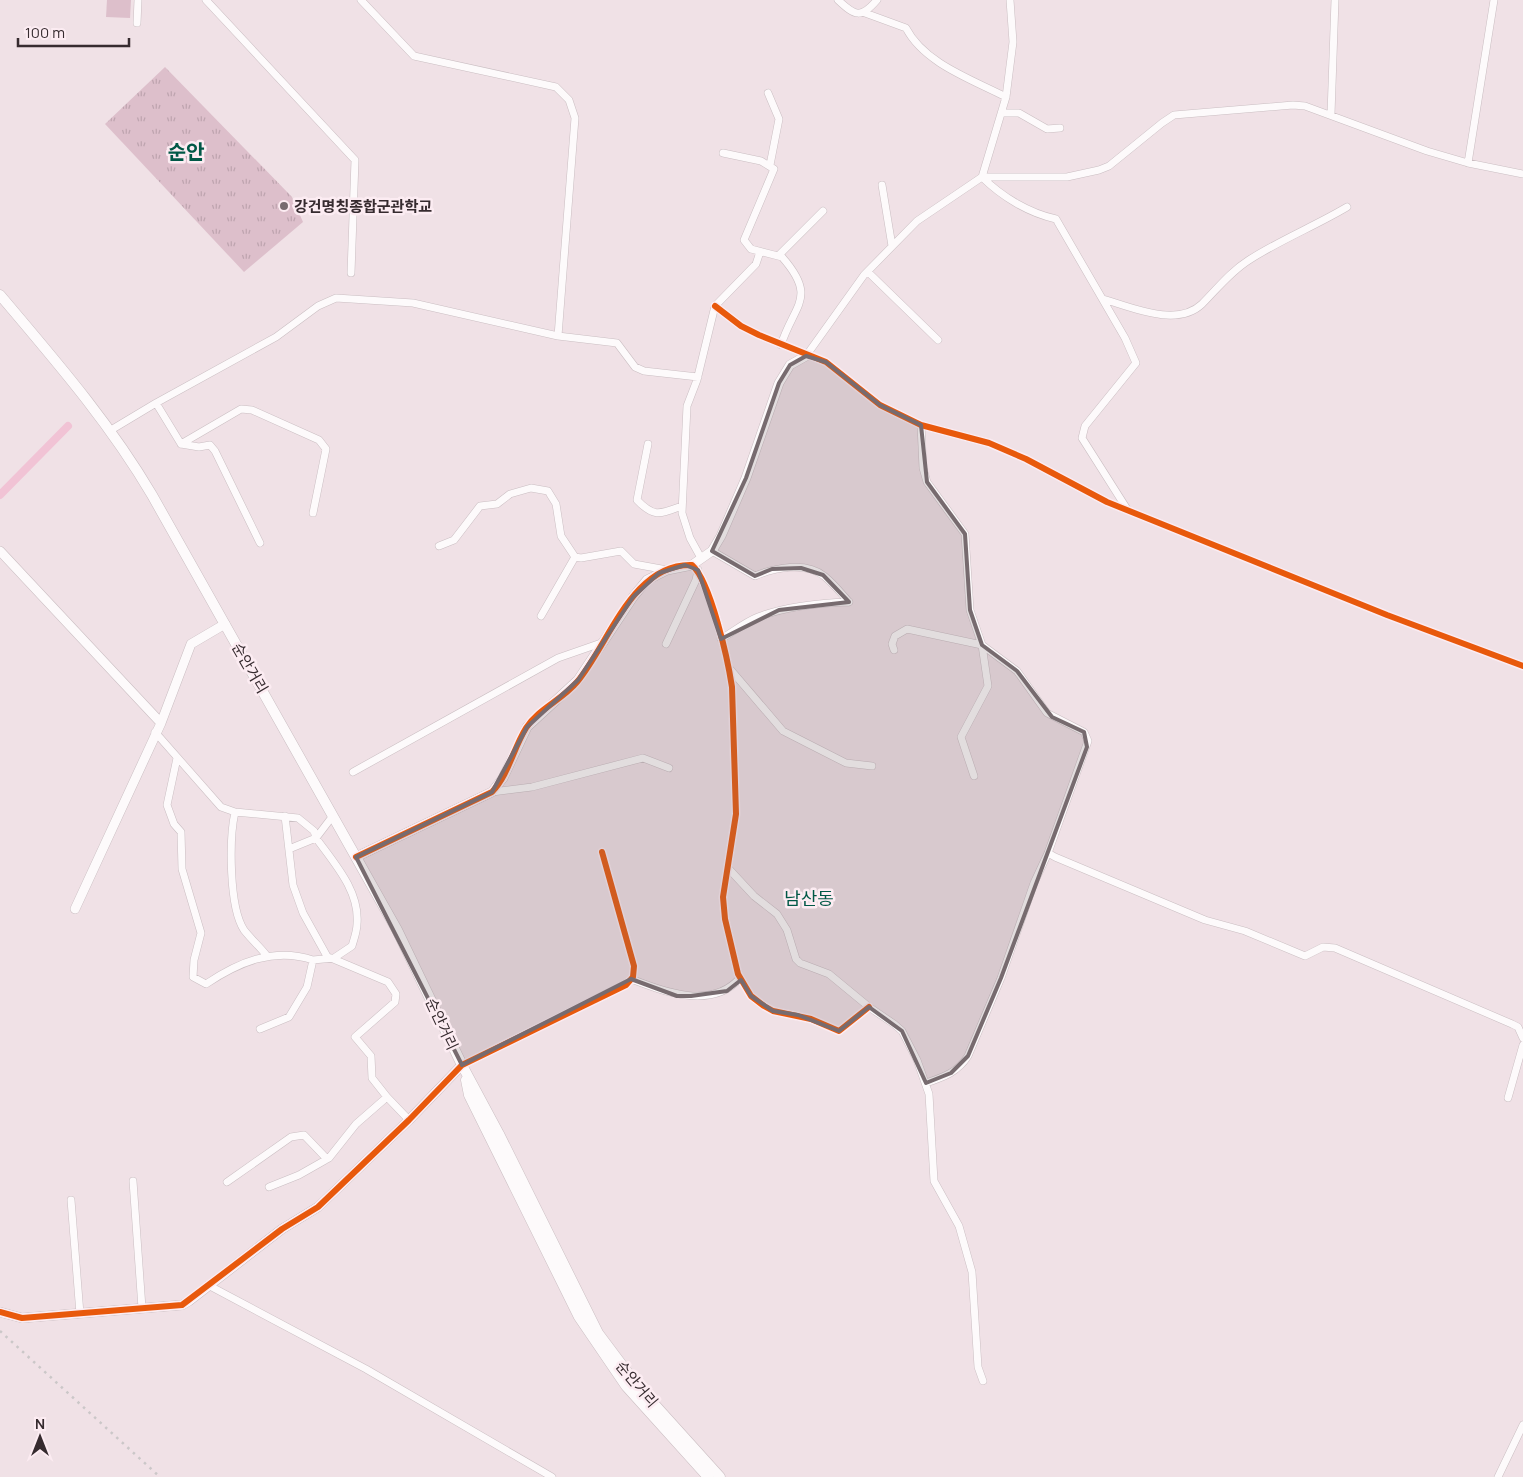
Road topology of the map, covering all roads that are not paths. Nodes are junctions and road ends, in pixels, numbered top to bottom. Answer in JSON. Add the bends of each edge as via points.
{"nodes":[{"id":1,"x":138,"y":0,"type":"edge"},
{"id":2,"x":206,"y":0,"type":"edge"},
{"id":3,"x":361,"y":0,"type":"edge"},
{"id":4,"x":838,"y":0,"type":"edge"},
{"id":5,"x":877,"y":0,"type":"edge"},
{"id":6,"x":1010,"y":0,"type":"edge"},
{"id":7,"x":1335,"y":0,"type":"edge"},
{"id":8,"x":1494,"y":0,"type":"edge"},
{"id":9,"x":864,"y":13,"type":"junction"},
{"id":10,"x":137,"y":23,"type":"dead end"},
{"id":11,"x":768,"y":93,"type":"dead end"},
{"id":12,"x":1006,"y":97,"type":"junction"},
{"id":13,"x":1002,"y":113,"type":"junction"},
{"id":14,"x":1331,"y":114,"type":"junction"},
{"id":15,"x":1060,"y":128,"type":"dead end"},
{"id":16,"x":724,"y":153,"type":"dead end"},
{"id":17,"x":1468,"y":163,"type":"junction"},
{"id":18,"x":770,"y":165,"type":"junction"},
{"id":19,"x":1523,"y":174,"type":"edge"},
{"id":20,"x":982,"y":177,"type":"junction"},
{"id":21,"x":882,"y":185,"type":"dead end"},
{"id":22,"x":1346,"y":207,"type":"dead end"},
{"id":23,"x":823,"y":211,"type":"dead end"},
{"id":24,"x":892,"y":246,"type":"junction"},
{"id":25,"x":760,"y":252,"type":"junction"},
{"id":26,"x":778,"y":255,"type":"junction"},
{"id":27,"x":868,"y":272,"type":"junction"},
{"id":28,"x":351,"y":273,"type":"dead end"},
{"id":29,"x":0,"y":295,"type":"edge"},
{"id":30,"x":1103,"y":300,"type":"junction"},
{"id":31,"x":715,"y":306,"type":"junction"},
{"id":32,"x":558,"y":336,"type":"junction"},
{"id":33,"x":938,"y":340,"type":"dead end"},
{"id":34,"x":781,"y":345,"type":"junction"},
{"id":35,"x":806,"y":356,"type":"junction"},
{"id":36,"x":698,"y":377,"type":"junction"},
{"id":37,"x":156,"y":402,"type":"junction"},
{"id":38,"x":921,"y":425,"type":"junction"},
{"id":39,"x":111,"y":430,"type":"junction"},
{"id":40,"x":181,"y":444,"type":"junction"},
{"id":41,"x":648,"y":444,"type":"dead end"},
{"id":42,"x":682,"y":506,"type":"junction"},
{"id":43,"x":1127,"y":510,"type":"junction"},
{"id":44,"x":314,"y":513,"type":"dead end"},
{"id":45,"x":260,"y":543,"type":"dead end"},
{"id":46,"x":439,"y":546,"type":"dead end"},
{"id":47,"x":0,"y":551,"type":"edge"},
{"id":48,"x":712,"y":551,"type":"junction"},
{"id":49,"x":575,"y":557,"type":"junction"},
{"id":50,"x":700,"y":558,"type":"junction"},
{"id":51,"x":695,"y":568,"type":"junction"},
{"id":52,"x":667,"y":570,"type":"junction"},
{"id":53,"x":541,"y":616,"type":"dead end"},
{"id":54,"x":225,"y":624,"type":"junction"},
{"id":55,"x":721,"y":639,"type":"junction"},
{"id":56,"x":604,"y":642,"type":"junction"},
{"id":57,"x":666,"y":644,"type":"dead end"},
{"id":58,"x":982,"y":645,"type":"junction"},
{"id":59,"x":894,"y":650,"type":"dead end"},
{"id":60,"x":1523,"y":666,"type":"edge"},
{"id":61,"x":730,"y":668,"type":"junction"},
{"id":62,"x":161,"y":722,"type":"junction"},
{"id":63,"x":155,"y":732,"type":"junction"},
{"id":64,"x":177,"y":758,"type":"junction"},
{"id":65,"x":872,"y":766,"type":"dead end"},
{"id":66,"x":669,"y":768,"type":"dead end"},
{"id":67,"x":353,"y":772,"type":"dead end"},
{"id":68,"x":974,"y":776,"type":"dead end"},
{"id":69,"x":492,"y":792,"type":"junction"},
{"id":70,"x":235,"y":812,"type":"junction"},
{"id":71,"x":285,"y":816,"type":"junction"},
{"id":72,"x":332,"y":817,"type":"junction"},
{"id":73,"x":316,"y":838,"type":"junction"},
{"id":74,"x":289,"y":849,"type":"junction"},
{"id":75,"x":602,"y":852,"type":"dead end"},
{"id":76,"x":1048,"y":853,"type":"junction"},
{"id":77,"x":356,"y":857,"type":"junction"},
{"id":78,"x":728,"y":868,"type":"junction"},
{"id":79,"x":74,"y":909,"type":"dead end"},
{"id":80,"x":267,"y":956,"type":"junction"},
{"id":81,"x":330,"y":958,"type":"junction"},
{"id":82,"x":314,"y":960,"type":"junction"},
{"id":83,"x":740,"y":978,"type":"junction"},
{"id":84,"x":631,"y":980,"type":"junction"},
{"id":85,"x":869,"y":1007,"type":"junction"},
{"id":86,"x":260,"y":1029,"type":"dead end"},
{"id":87,"x":1523,"y":1038,"type":"edge"},
{"id":88,"x":1523,"y":1045,"type":"edge"},
{"id":89,"x":462,"y":1065,"type":"junction"},
{"id":90,"x":926,"y":1083,"type":"junction"},
{"id":91,"x":387,"y":1097,"type":"junction"},
{"id":92,"x":1508,"y":1098,"type":"dead end"},
{"id":93,"x":409,"y":1120,"type":"junction"},
{"id":94,"x":327,"y":1159,"type":"junction"},
{"id":95,"x":134,"y":1181,"type":"dead end"},
{"id":96,"x":227,"y":1182,"type":"dead end"},
{"id":97,"x":269,"y":1187,"type":"dead end"},
{"id":98,"x":71,"y":1200,"type":"dead end"},
{"id":99,"x":208,"y":1285,"type":"junction"},
{"id":100,"x":142,"y":1308,"type":"junction"},
{"id":101,"x":0,"y":1312,"type":"edge"},
{"id":102,"x":80,"y":1314,"type":"junction"},
{"id":103,"x":983,"y":1381,"type":"dead end"},
{"id":104,"x":1523,"y":1425,"type":"edge"},
{"id":105,"x":552,"y":1477,"type":"edge"},
{"id":106,"x":708,"y":1477,"type":"edge"},
{"id":107,"x":720,"y":1477,"type":"edge"},
{"id":108,"x":1498,"y":1477,"type":"edge"}],
"edges":[{"from":1,"to":10,"type":"street"},
{"from":2,"to":28,"type":"street","via":[[355,160]]},
{"from":3,"to":32,"type":"street","via":[[414,56],[556,87],[569,100],[575,118]]},
{"from":4,"to":9,"type":"street","via":[[853,13]]},
{"from":5,"to":9,"type":"street"},
{"from":6,"to":12,"type":"street","via":[[1013,42]]},
{"from":7,"to":14,"type":"street"},
{"from":8,"to":17,"type":"street"},
{"from":9,"to":12,"type":"street","via":[[906,28],[913,42],[930,56]]},
{"from":11,"to":18,"type":"street","via":[[778,120]]},
{"from":12,"to":13,"type":"street"},
{"from":13,"to":15,"type":"street","via":[[1019,113],[1047,128]]},
{"from":13,"to":20,"type":"street"},
{"from":14,"to":17,"type":"street","via":[[1389,138]]},
{"from":14,"to":20,"type":"street","via":[[1293,105],[1181,113],[1162,123],[1100,170],[1067,177]]},
{"from":16,"to":18,"type":"street"},
{"from":17,"to":19,"type":"street"},
{"from":18,"to":25,"type":"street","via":[[774,169],[771,179],[744,240]]},
{"from":20,"to":24,"type":"street","via":[[916,221]]},
{"from":20,"to":30,"type":"street","via":[[997,192],[1042,216],[1056,219]]},
{"from":21,"to":24,"type":"street"},
{"from":22,"to":30,"type":"street","via":[[1248,260],[1200,306],[1191,310],[1160,316]]},
{"from":23,"to":26,"type":"street"},
{"from":24,"to":27,"type":"street"},
{"from":25,"to":26,"type":"street"},
{"from":25,"to":31,"type":"street","via":[[756,264]]},
{"from":26,"to":34,"type":"street","via":[[787,262],[796,277],[802,300]]},
{"from":27,"to":33,"type":"street"},
{"from":27,"to":35,"type":"street"},
{"from":29,"to":39,"type":"main road","name":"순안거리"},
{"from":30,"to":43,"type":"street","via":[[1136,363],[1085,426],[1082,438]]},
{"from":31,"to":34,"type":"street","via":[[741,326]]},
{"from":31,"to":36,"type":"street"},
{"from":32,"to":36,"type":"street","via":[[617,343],[635,366],[644,371]]},
{"from":32,"to":37,"type":"street","via":[[413,303],[336,298],[318,306],[276,337]]},
{"from":34,"to":35,"type":"street"},
{"from":35,"to":38,"type":"street","via":[[826,362],[880,404]]},
{"from":35,"to":48,"type":"street","via":[[790,365],[779,382],[729,520]]},
{"from":36,"to":42,"type":"street","via":[[687,406]]},
{"from":37,"to":39,"type":"street"},
{"from":37,"to":40,"type":"street"},
{"from":38,"to":43,"type":"street","via":[[989,444]]},
{"from":38,"to":58,"type":"street","via":[[923,468],[927,482],[965,534],[970,610]]},
{"from":39,"to":54,"type":"main road","name":"순안거리"},
{"from":40,"to":44,"type":"street","via":[[241,409],[252,410],[319,440],[326,449]]},
{"from":40,"to":45,"type":"street","via":[[210,445]]},
{"from":41,"to":42,"type":"street","via":[[637,500],[653,513],[662,514]]},
{"from":42,"to":50,"type":"street","via":[[690,538]]},
{"from":43,"to":60,"type":"street"},
{"from":46,"to":49,"type":"street","via":[[454,540],[480,506],[497,504],[510,494],[532,488],[548,491],[553,498],[561,536]]},
{"from":47,"to":62,"type":"street"},
{"from":48,"to":50,"type":"street"},
{"from":48,"to":55,"type":"street","via":[[755,576],[772,569],[801,568],[823,575],[849,602],[779,610],[756,618]]},
{"from":49,"to":52,"type":"street","via":[[621,550],[634,564]]},
{"from":49,"to":53,"type":"street"},
{"from":50,"to":51,"type":"street"},
{"from":51,"to":52,"type":"street"},
{"from":51,"to":55,"type":"street","via":[[705,582]]},
{"from":51,"to":57,"type":"street","via":[[696,580]]},
{"from":52,"to":56,"type":"street","via":[[647,580]]},
{"from":54,"to":62,"type":"street","via":[[191,644]]},
{"from":54,"to":72,"type":"main road","name":"순안거리"},
{"from":55,"to":61,"type":"street"},
{"from":56,"to":67,"type":"street","via":[[558,658]]},
{"from":56,"to":69,"type":"street","via":[[578,680],[527,727],[503,778]]},
{"from":58,"to":59,"type":"street","via":[[907,629],[895,636]]},
{"from":58,"to":68,"type":"street","via":[[988,686],[960,737]]},
{"from":58,"to":76,"type":"street","via":[[1017,671],[1052,717],[1078,728],[1086,736],[1087,748]]},
{"from":61,"to":65,"type":"street","via":[[783,731],[846,763]]},
{"from":61,"to":78,"type":"street","via":[[737,805]]},
{"from":62,"to":63,"type":"street"},
{"from":63,"to":64,"type":"street"},
{"from":63,"to":79,"type":"street"},
{"from":64,"to":70,"type":"street","via":[[221,807]]},
{"from":64,"to":80,"type":"street","via":[[167,805],[174,824],[181,832],[182,869],[201,933],[193,978],[206,984],[227,970]]},
{"from":66,"to":69,"type":"street","via":[[643,758],[532,787]]},
{"from":69,"to":77,"type":"street"},
{"from":70,"to":71,"type":"street"},
{"from":70,"to":80,"type":"street","via":[[230,865],[238,910],[243,928]]},
{"from":71,"to":73,"type":"street","via":[[298,818],[314,832]]},
{"from":71,"to":74,"type":"street"},
{"from":72,"to":73,"type":"street"},
{"from":72,"to":77,"type":"main road","name":"순안거리"},
{"from":73,"to":74,"type":"street"},
{"from":73,"to":81,"type":"street","via":[[345,878],[356,906],[358,924],[352,946]]},
{"from":74,"to":81,"type":"street","via":[[293,884],[303,913]]},
{"from":75,"to":84,"type":"street","via":[[634,966]]},
{"from":76,"to":87,"type":"street","via":[[1204,920],[1245,931],[1305,956],[1323,947],[1335,948],[1512,1024],[1518,1027]]},
{"from":76,"to":90,"type":"street","via":[[968,1056],[951,1073]]},
{"from":77,"to":89,"type":"main road","name":"순안거리","via":[[397,930]]},
{"from":78,"to":83,"type":"street","via":[[723,907]]},
{"from":78,"to":85,"type":"street","via":[[754,896],[777,914],[800,963],[829,974]]},
{"from":80,"to":82,"type":"street","via":[[296,954]]},
{"from":81,"to":82,"type":"street"},
{"from":81,"to":91,"type":"street","via":[[388,982],[396,994],[394,1002],[355,1037],[371,1056],[372,1078]]},
{"from":82,"to":86,"type":"street","via":[[307,987],[289,1017]]},
{"from":83,"to":84,"type":"street","via":[[727,991],[692,996],[677,996]]},
{"from":83,"to":85,"type":"street","via":[[751,996],[773,1011],[811,1019],[839,1030]]},
{"from":84,"to":89,"type":"street"},
{"from":85,"to":90,"type":"street","via":[[902,1031]]},
{"from":88,"to":92,"type":"street"},
{"from":89,"to":93,"type":"street"},
{"from":89,"to":106,"type":"main road","name":"순안거리","via":[[469,1095],[580,1317],[626,1386]]},
{"from":89,"to":107,"type":"main road","name":"순안거리","via":[[598,1333],[637,1385]]},
{"from":90,"to":103,"type":"street","via":[[931,1109],[934,1181],[959,1226],[972,1272],[978,1367]]},
{"from":91,"to":93,"type":"street"},
{"from":91,"to":94,"type":"street","via":[[356,1124]]},
{"from":93,"to":99,"type":"street","via":[[318,1207],[282,1229]]},
{"from":94,"to":96,"type":"street","via":[[304,1135],[291,1137]]},
{"from":94,"to":97,"type":"street"},
{"from":95,"to":100,"type":"street"},
{"from":98,"to":102,"type":"street"},
{"from":99,"to":100,"type":"street","via":[[182,1305]]},
{"from":99,"to":105,"type":"street","via":[[366,1369]]},
{"from":100,"to":102,"type":"street"},
{"from":101,"to":102,"type":"street","via":[[22,1318]]},
{"from":104,"to":108,"type":"street"}]}
